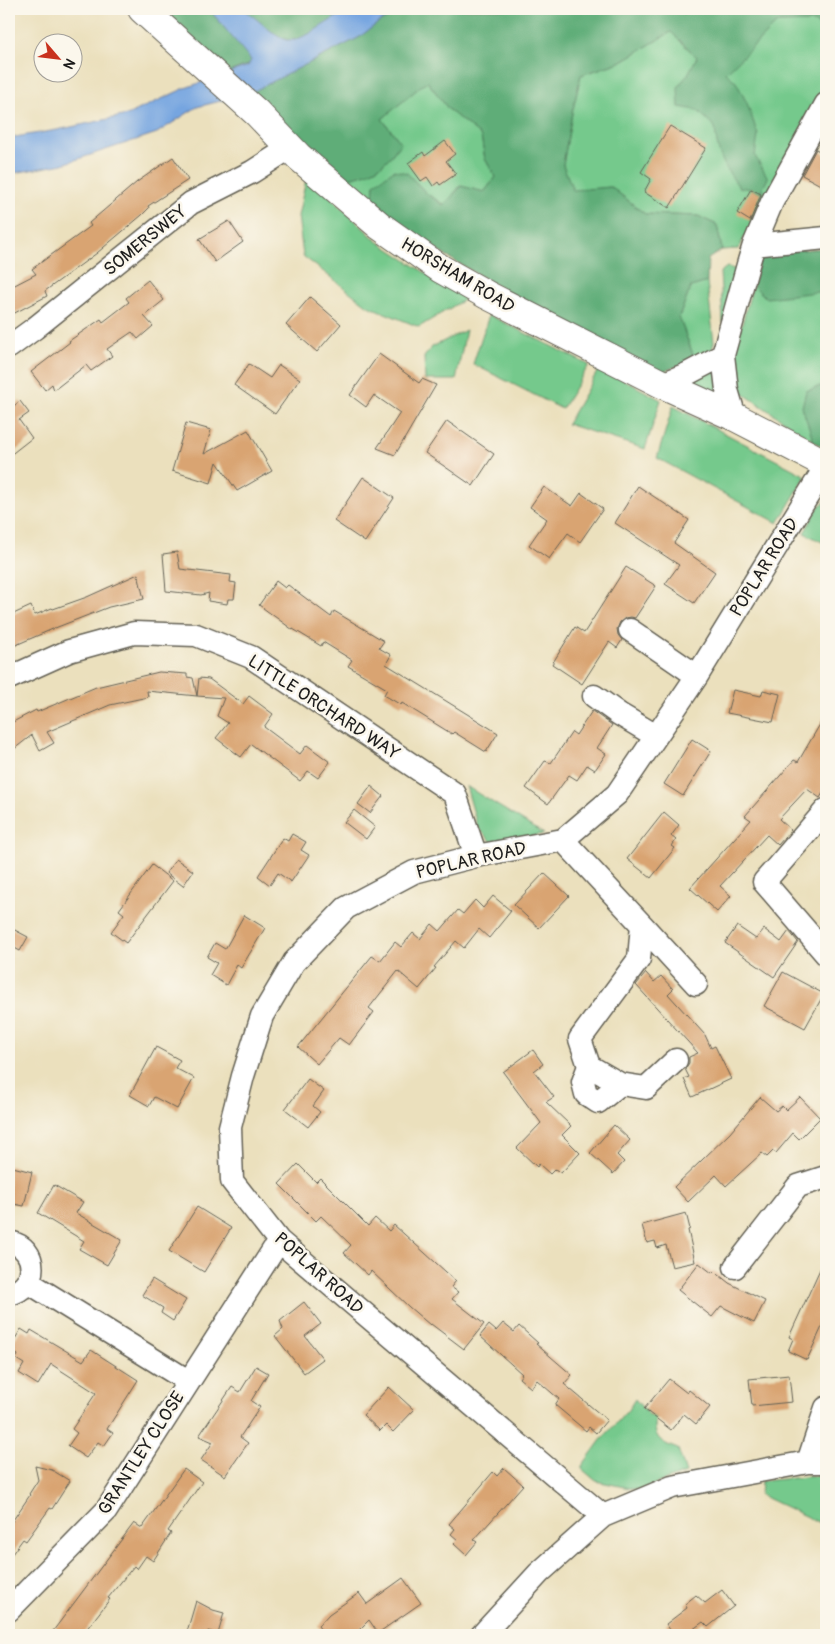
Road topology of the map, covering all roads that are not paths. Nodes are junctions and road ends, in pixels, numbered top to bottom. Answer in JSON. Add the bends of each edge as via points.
{"nodes":[{"id":1,"x":142,"y":9,"type":"edge"},
{"id":2,"x":826,"y":104,"type":"edge"},
{"id":3,"x":291,"y":148,"type":"junction"},
{"id":4,"x":826,"y":238,"type":"edge"},
{"id":5,"x":754,"y":244,"type":"junction"},
{"id":6,"x":9,"y":347,"type":"edge"},
{"id":7,"x":723,"y":355,"type":"junction"},
{"id":8,"x":662,"y":384,"type":"junction"},
{"id":9,"x":734,"y":417,"type":"junction"},
{"id":10,"x":826,"y":465,"type":"edge"},
{"id":11,"x":630,"y":630,"type":"dead end"},
{"id":12,"x":697,"y":676,"type":"junction"},
{"id":13,"x":9,"y":678,"type":"edge"},
{"id":14,"x":594,"y":696,"type":"dead end"},
{"id":15,"x":656,"y":736,"type":"junction"},
{"id":16,"x":826,"y":810,"type":"edge"},
{"id":17,"x":563,"y":840,"type":"junction"},
{"id":18,"x":476,"y":856,"type":"junction"},
{"id":19,"x":642,"y":925,"type":"junction"},
{"id":20,"x":826,"y":954,"type":"edge"},
{"id":21,"x":696,"y":984,"type":"dead end"},
{"id":22,"x":676,"y":1060,"type":"dead end"},
{"id":23,"x":826,"y":1176,"type":"edge"},
{"id":24,"x":279,"y":1241,"type":"junction"},
{"id":25,"x":9,"y":1242,"type":"edge"},
{"id":26,"x":735,"y":1268,"type":"dead end"},
{"id":27,"x":28,"y":1282,"type":"junction"},
{"id":28,"x":9,"y":1294,"type":"edge"},
{"id":29,"x":188,"y":1381,"type":"junction"},
{"id":30,"x":826,"y":1408,"type":"edge"},
{"id":31,"x":817,"y":1462,"type":"edge"},
{"id":32,"x":603,"y":1516,"type":"junction"},
{"id":33,"x":9,"y":1610,"type":"edge"},
{"id":34,"x":482,"y":1635,"type":"edge"}],
"edges":[{"from":1,"to":3,"type":"main road","name":"HORSHAM ROAD"},
{"from":2,"to":5,"type":"street","via":[[772,202]]},
{"from":3,"to":6,"type":"street","name":"SOMERSWEY","via":[[190,203]]},
{"from":3,"to":8,"type":"main road","name":"HORSHAM ROAD","via":[[380,226],[441,269]]},
{"from":4,"to":5,"type":"street"},
{"from":5,"to":7,"type":"street"},
{"from":7,"to":8,"type":"street"},
{"from":7,"to":9,"type":"street"},
{"from":8,"to":9,"type":"main road","name":"HORSHAM ROAD"},
{"from":9,"to":10,"type":"main road","name":"HORSHAM ROAD"},
{"from":10,"to":12,"type":"street","name":"POPLAR ROAD"},
{"from":11,"to":12,"type":"street"},
{"from":12,"to":15,"type":"street","name":"POPLAR ROAD"},
{"from":13,"to":18,"type":"street","name":"LITTLE ORCHARD WAY","via":[[69,651],[134,633],[196,635],[251,657],[455,794]]},
{"from":14,"to":15,"type":"street"},
{"from":15,"to":17,"type":"street","name":"POPLAR ROAD","via":[[617,794]]},
{"from":16,"to":20,"type":"street","via":[[764,882]]},
{"from":17,"to":18,"type":"street","name":"POPLAR ROAD"},
{"from":17,"to":19,"type":"street"},
{"from":18,"to":24,"type":"street","name":"POPLAR ROAD","via":[[414,872],[346,908],[294,962],[262,1016],[230,1127],[232,1182]]},
{"from":19,"to":21,"type":"street"},
{"from":19,"to":22,"type":"street","via":[[639,959],[580,1039],[589,1066],[620,1084],[646,1088]]},
{"from":23,"to":26,"type":"street","via":[[798,1186]]},
{"from":24,"to":29,"type":"street","name":"GRANTLEY CLOSE"},
{"from":24,"to":32,"type":"street","name":"POPLAR ROAD"},
{"from":25,"to":27,"type":"street","via":[[19,1245],[30,1258],[32,1266]]},
{"from":27,"to":28,"type":"street"},
{"from":27,"to":29,"type":"street","name":"GRANTLEY CLOSE"},
{"from":29,"to":33,"type":"street","name":"GRANTLEY CLOSE","via":[[106,1511]]},
{"from":30,"to":31,"type":"street"},
{"from":31,"to":32,"type":"street","via":[[672,1487]]},
{"from":32,"to":34,"type":"street","via":[[539,1572]]}]}
